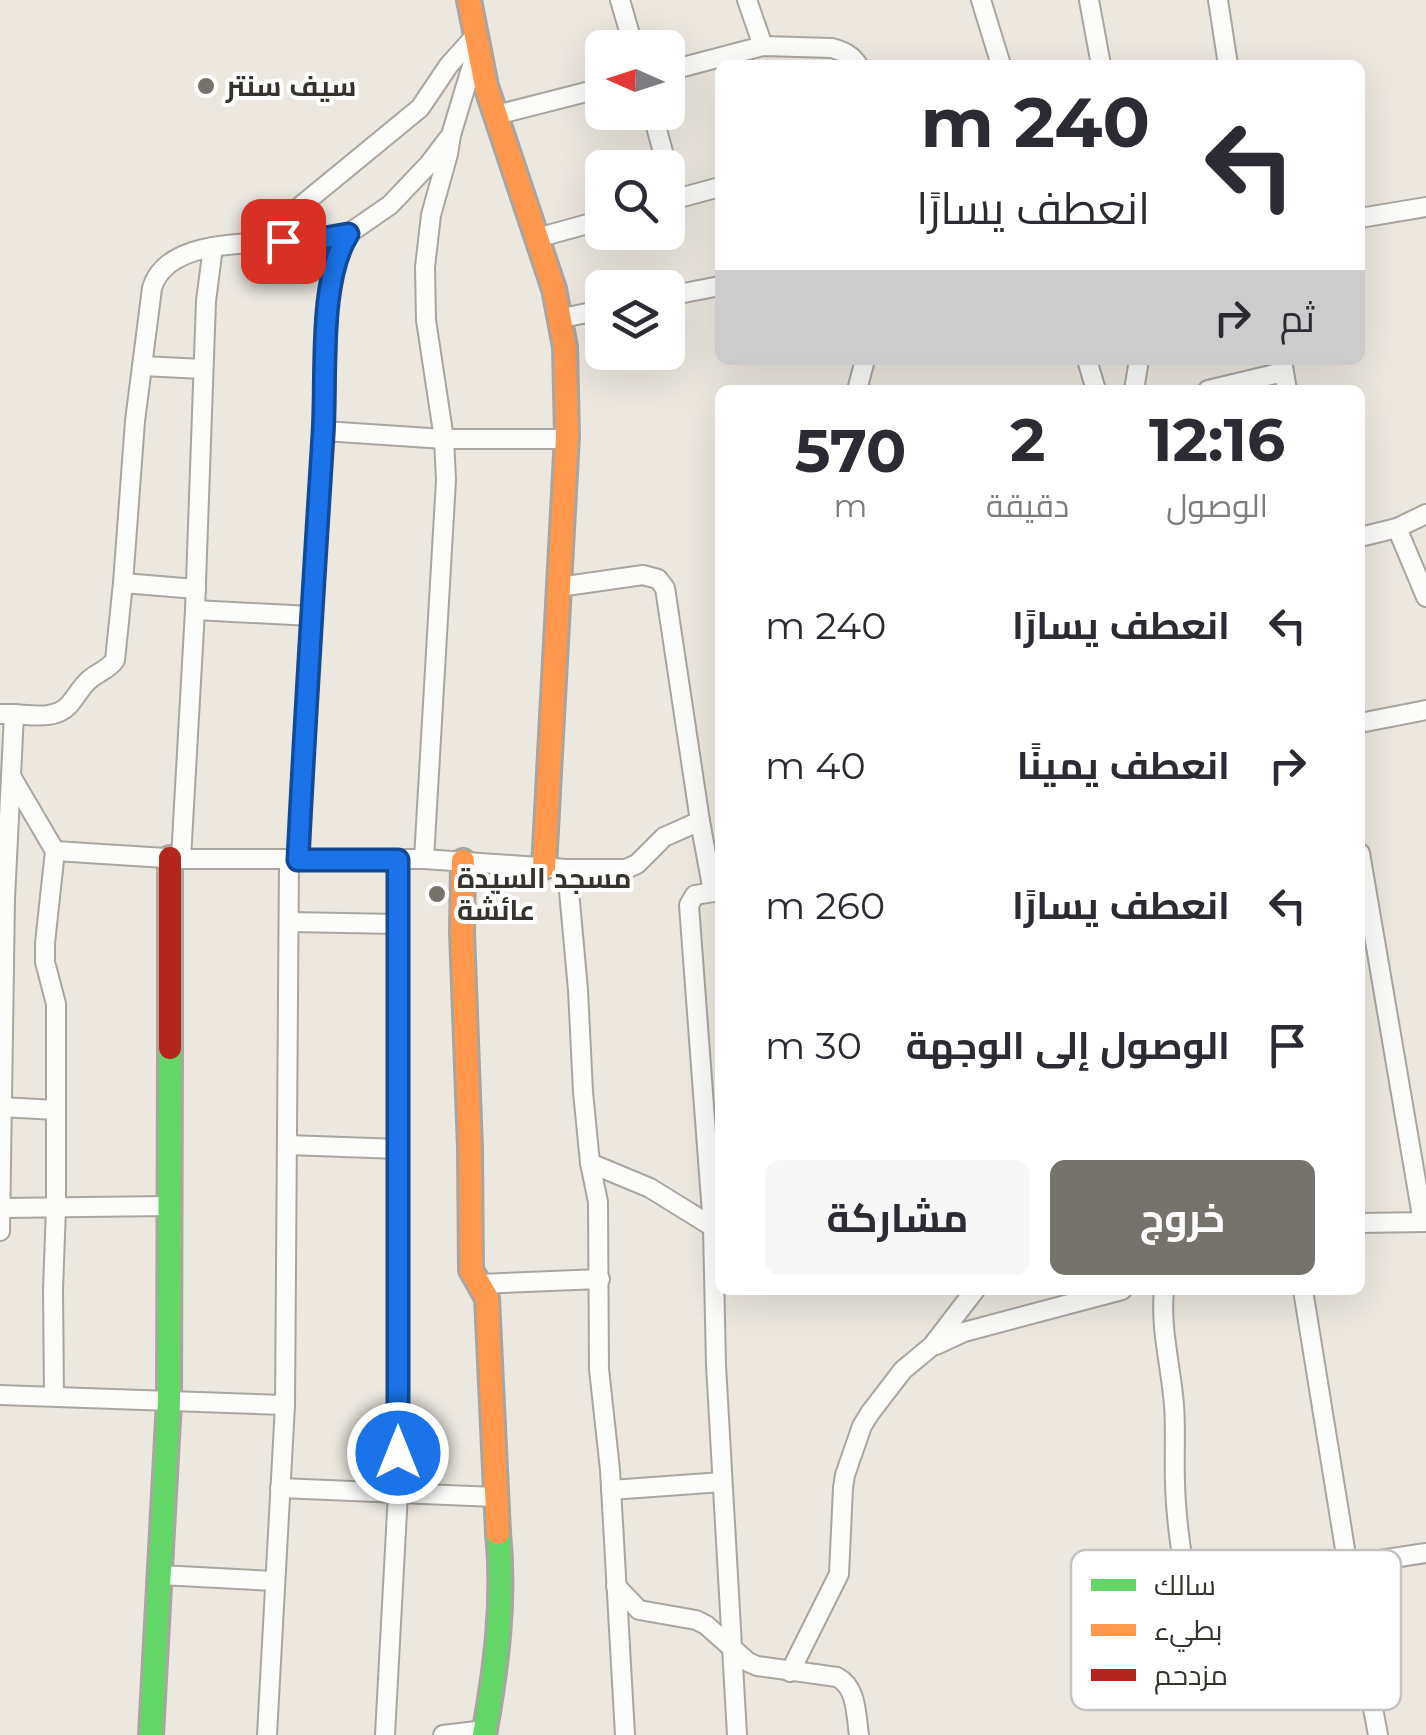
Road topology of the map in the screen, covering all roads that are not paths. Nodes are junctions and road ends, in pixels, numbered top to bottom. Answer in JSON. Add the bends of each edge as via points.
{"nodes":[{"id":1,"x":470,"y":0,"type":"edge"},
{"id":2,"x":620,"y":0,"type":"edge"},
{"id":3,"x":747,"y":0,"type":"edge"},
{"id":4,"x":981,"y":0,"type":"edge"},
{"id":5,"x":1089,"y":0,"type":"edge"},
{"id":6,"x":1218,"y":0,"type":"edge"},
{"id":7,"x":629,"y":30,"type":"edge"},
{"id":8,"x":478,"y":40,"type":"junction"},
{"id":9,"x":762,"y":46,"type":"junction"},
{"id":10,"x":855,"y":60,"type":"edge"},
{"id":11,"x":999,"y":60,"type":"edge"},
{"id":12,"x":1100,"y":60,"type":"edge"},
{"id":13,"x":1227,"y":60,"type":"edge"},
{"id":14,"x":685,"y":66,"type":"edge"},
{"id":15,"x":585,"y":92,"type":"edge"},
{"id":16,"x":496,"y":115,"type":"junction"},
{"id":17,"x":451,"y":134,"type":"junction"},
{"id":18,"x":715,"y":187,"type":"edge"},
{"id":19,"x":685,"y":196,"type":"edge"},
{"id":20,"x":1426,"y":208,"type":"edge"},
{"id":21,"x":1365,"y":217,"type":"edge"},
{"id":22,"x":585,"y":225,"type":"edge"},
{"id":23,"x":348,"y":234,"type":"junction"},
{"id":24,"x":538,"y":238,"type":"junction"},
{"id":25,"x":258,"y":241,"type":"junction"},
{"id":26,"x":213,"y":246,"type":"junction"},
{"id":27,"x":715,"y":287,"type":"edge"},
{"id":28,"x":685,"y":293,"type":"edge"},
{"id":29,"x":585,"y":313,"type":"edge"},
{"id":30,"x":562,"y":318,"type":"junction"},
{"id":31,"x":142,"y":366,"type":"junction"},
{"id":32,"x":203,"y":369,"type":"junction"},
{"id":33,"x":1284,"y":374,"type":"edge"},
{"id":34,"x":1232,"y":385,"type":"edge"},
{"id":35,"x":324,"y":431,"type":"junction"},
{"id":36,"x":444,"y":439,"type":"junction"},
{"id":37,"x":566,"y":439,"type":"junction"},
{"id":38,"x":1426,"y":514,"type":"edge"},
{"id":39,"x":1397,"y":528,"type":"junction"},
{"id":40,"x":1365,"y":536,"type":"edge"},
{"id":41,"x":123,"y":582,"type":"junction"},
{"id":42,"x":559,"y":587,"type":"junction"},
{"id":43,"x":196,"y":589,"type":"junction"},
{"id":44,"x":1426,"y":597,"type":"edge"},
{"id":45,"x":195,"y":610,"type":"junction"},
{"id":46,"x":311,"y":616,"type":"junction"},
{"id":47,"x":1426,"y":710,"type":"edge"},
{"id":48,"x":7,"y":714,"type":"edge"},
{"id":49,"x":1365,"y":721,"type":"edge"},
{"id":50,"x":11,"y":776,"type":"junction"},
{"id":51,"x":700,"y":821,"type":"junction"},
{"id":52,"x":55,"y":851,"type":"junction"},
{"id":53,"x":175,"y":859,"type":"junction"},
{"id":54,"x":424,"y":859,"type":"junction"},
{"id":55,"x":294,"y":860,"type":"junction"},
{"id":56,"x":398,"y":860,"type":"junction"},
{"id":57,"x":463,"y":861,"type":"junction"},
{"id":58,"x":556,"y":868,"type":"junction"},
{"id":59,"x":1365,"y":883,"type":"edge"},
{"id":60,"x":715,"y":888,"type":"edge"},
{"id":61,"x":715,"y":892,"type":"edge"},
{"id":62,"x":288,"y":922,"type":"junction"},
{"id":63,"x":398,"y":924,"type":"junction"},
{"id":64,"x":1,"y":1029,"type":"edge"},
{"id":65,"x":2,"y":1107,"type":"edge"},
{"id":66,"x":56,"y":1110,"type":"junction"},
{"id":67,"x":288,"y":1145,"type":"junction"},
{"id":68,"x":399,"y":1148,"type":"junction"},
{"id":69,"x":590,"y":1163,"type":"junction"},
{"id":70,"x":169,"y":1206,"type":"junction"},
{"id":71,"x":56,"y":1208,"type":"junction"},
{"id":72,"x":1,"y":1216,"type":"edge"},
{"id":73,"x":1424,"y":1222,"type":"edge"},
{"id":74,"x":1365,"y":1223,"type":"edge"},
{"id":75,"x":713,"y":1227,"type":"junction"},
{"id":76,"x":0,"y":1232,"type":"edge"},
{"id":77,"x":715,"y":1254,"type":"edge"},
{"id":78,"x":600,"y":1279,"type":"junction"},
{"id":79,"x":480,"y":1284,"type":"junction"},
{"id":80,"x":717,"y":1295,"type":"edge"},
{"id":81,"x":971,"y":1295,"type":"edge"},
{"id":82,"x":1103,"y":1295,"type":"edge"},
{"id":83,"x":1164,"y":1295,"type":"edge"},
{"id":84,"x":1304,"y":1295,"type":"edge"},
{"id":85,"x":932,"y":1346,"type":"junction"},
{"id":86,"x":0,"y":1395,"type":"edge"},
{"id":87,"x":54,"y":1396,"type":"junction"},
{"id":88,"x":170,"y":1400,"type":"junction"},
{"id":89,"x":285,"y":1404,"type":"junction"},
{"id":90,"x":722,"y":1482,"type":"junction"},
{"id":91,"x":280,"y":1488,"type":"junction"},
{"id":92,"x":611,"y":1490,"type":"junction"},
{"id":93,"x":398,"y":1493,"type":"junction"},
{"id":94,"x":495,"y":1497,"type":"junction"},
{"id":95,"x":1181,"y":1550,"type":"edge"},
{"id":96,"x":1345,"y":1550,"type":"edge"},
{"id":97,"x":1426,"y":1553,"type":"edge"},
{"id":98,"x":1401,"y":1557,"type":"edge"},
{"id":99,"x":160,"y":1575,"type":"junction"},
{"id":100,"x":274,"y":1580,"type":"junction"},
{"id":101,"x":616,"y":1586,"type":"junction"},
{"id":102,"x":732,"y":1648,"type":"junction"},
{"id":103,"x":790,"y":1672,"type":"junction"},
{"id":104,"x":1373,"y":1710,"type":"edge"},
{"id":105,"x":484,"y":1733,"type":"edge"},
{"id":106,"x":152,"y":1735,"type":"edge"},
{"id":107,"x":267,"y":1735,"type":"edge"},
{"id":108,"x":385,"y":1735,"type":"edge"},
{"id":109,"x":443,"y":1735,"type":"edge"},
{"id":110,"x":625,"y":1735,"type":"edge"},
{"id":111,"x":737,"y":1735,"type":"edge"},
{"id":112,"x":859,"y":1735,"type":"edge"},
{"id":113,"x":1378,"y":1735,"type":"edge"}],
"edges":[{"from":1,"to":8,"type":"street"},
{"from":2,"to":7,"type":"street"},
{"from":3,"to":9,"type":"street"},
{"from":4,"to":11,"type":"street"},
{"from":5,"to":12,"type":"street"},
{"from":6,"to":13,"type":"street"},
{"from":8,"to":16,"type":"street"},
{"from":8,"to":17,"type":"street"},
{"from":8,"to":25,"type":"street","via":[[450,65],[420,108]]},
{"from":9,"to":10,"type":"street","via":[[832,48]]},
{"from":9,"to":14,"type":"street"},
{"from":15,"to":16,"type":"street"},
{"from":16,"to":24,"type":"street"},
{"from":17,"to":23,"type":"street","via":[[390,205]]},
{"from":17,"to":36,"type":"street","via":[[425,268]]},
{"from":18,"to":19,"type":"street"},
{"from":20,"to":21,"type":"street"},
{"from":22,"to":24,"type":"street"},
{"from":23,"to":25,"type":"street"},
{"from":23,"to":35,"type":"street","via":[[332,268]]},
{"from":24,"to":30,"type":"street"},
{"from":25,"to":26,"type":"street"},
{"from":26,"to":31,"type":"street","via":[[174,258],[156,275]]},
{"from":26,"to":32,"type":"street"},
{"from":27,"to":28,"type":"street"},
{"from":29,"to":30,"type":"street"},
{"from":30,"to":37,"type":"street"},
{"from":31,"to":32,"type":"street"},
{"from":31,"to":41,"type":"street"},
{"from":32,"to":43,"type":"street"},
{"from":33,"to":34,"type":"street"},
{"from":35,"to":36,"type":"street"},
{"from":35,"to":46,"type":"street"},
{"from":36,"to":37,"type":"street"},
{"from":36,"to":54,"type":"street","via":[[446,511]]},
{"from":37,"to":42,"type":"street"},
{"from":38,"to":39,"type":"street"},
{"from":39,"to":40,"type":"street"},
{"from":39,"to":44,"type":"street"},
{"from":41,"to":43,"type":"street"},
{"from":41,"to":48,"type":"street","via":[[111,666],[59,712]]},
{"from":42,"to":51,"type":"street","via":[[643,574],[665,588]]},
{"from":42,"to":58,"type":"street"},
{"from":43,"to":45,"type":"street"},
{"from":45,"to":46,"type":"street"},
{"from":45,"to":53,"type":"street"},
{"from":46,"to":55,"type":"street"},
{"from":47,"to":49,"type":"street"},
{"from":48,"to":50,"type":"street"},
{"from":50,"to":52,"type":"street"},
{"from":50,"to":64,"type":"street"},
{"from":51,"to":58,"type":"street","via":[[664,837],[626,869]]},
{"from":51,"to":60,"type":"street"},
{"from":52,"to":53,"type":"street"},
{"from":52,"to":66,"type":"street","via":[[45,943],[56,1004]]},
{"from":53,"to":55,"type":"street"},
{"from":53,"to":70,"type":"street"},
{"from":54,"to":56,"type":"street"},
{"from":54,"to":57,"type":"street"},
{"from":55,"to":56,"type":"street"},
{"from":55,"to":62,"type":"street"},
{"from":56,"to":63,"type":"street"},
{"from":57,"to":58,"type":"street"},
{"from":57,"to":79,"type":"street","via":[[471,1270]]},
{"from":58,"to":69,"type":"street","via":[[578,990]]},
{"from":59,"to":73,"type":"street"},
{"from":61,"to":75,"type":"street","via":[[695,896],[689,905]]},
{"from":62,"to":63,"type":"street"},
{"from":62,"to":67,"type":"street"},
{"from":63,"to":68,"type":"street"},
{"from":64,"to":65,"type":"street"},
{"from":65,"to":66,"type":"street"},
{"from":65,"to":72,"type":"street"},
{"from":66,"to":71,"type":"street"},
{"from":67,"to":68,"type":"street"},
{"from":67,"to":89,"type":"street"},
{"from":68,"to":93,"type":"street"},
{"from":69,"to":75,"type":"street","via":[[650,1188]]},
{"from":69,"to":78,"type":"street"},
{"from":70,"to":71,"type":"street"},
{"from":70,"to":88,"type":"street"},
{"from":71,"to":72,"type":"street"},
{"from":71,"to":87,"type":"street"},
{"from":72,"to":76,"type":"street"},
{"from":73,"to":74,"type":"street"},
{"from":75,"to":77,"type":"street"},
{"from":78,"to":79,"type":"street"},
{"from":78,"to":92,"type":"street","via":[[599,1369]]},
{"from":79,"to":94,"type":"street","via":[[487,1298]]},
{"from":80,"to":90,"type":"street"},
{"from":81,"to":85,"type":"street"},
{"from":82,"to":85,"type":"street"},
{"from":83,"to":95,"type":"street"},
{"from":84,"to":96,"type":"street"},
{"from":85,"to":103,"type":"street","via":[[903,1370],[862,1426],[843,1488],[840,1574]]},
{"from":86,"to":87,"type":"street"},
{"from":87,"to":88,"type":"street"},
{"from":88,"to":89,"type":"street"},
{"from":88,"to":99,"type":"street"},
{"from":89,"to":91,"type":"street"},
{"from":90,"to":92,"type":"street"},
{"from":90,"to":102,"type":"street"},
{"from":91,"to":93,"type":"street"},
{"from":91,"to":100,"type":"street"},
{"from":92,"to":101,"type":"street"},
{"from":93,"to":94,"type":"street"},
{"from":93,"to":108,"type":"street"},
{"from":94,"to":105,"type":"street","via":[[501,1587]]},
{"from":97,"to":98,"type":"street"},
{"from":99,"to":100,"type":"street"},
{"from":99,"to":106,"type":"street"},
{"from":100,"to":107,"type":"street"},
{"from":101,"to":102,"type":"street","via":[[639,1610],[696,1620]]},
{"from":101,"to":110,"type":"street"},
{"from":102,"to":103,"type":"street","via":[[757,1666]]},
{"from":102,"to":111,"type":"street"},
{"from":103,"to":112,"type":"street","via":[[846,1681]]},
{"from":104,"to":113,"type":"street"},
{"from":105,"to":109,"type":"street"}]}
